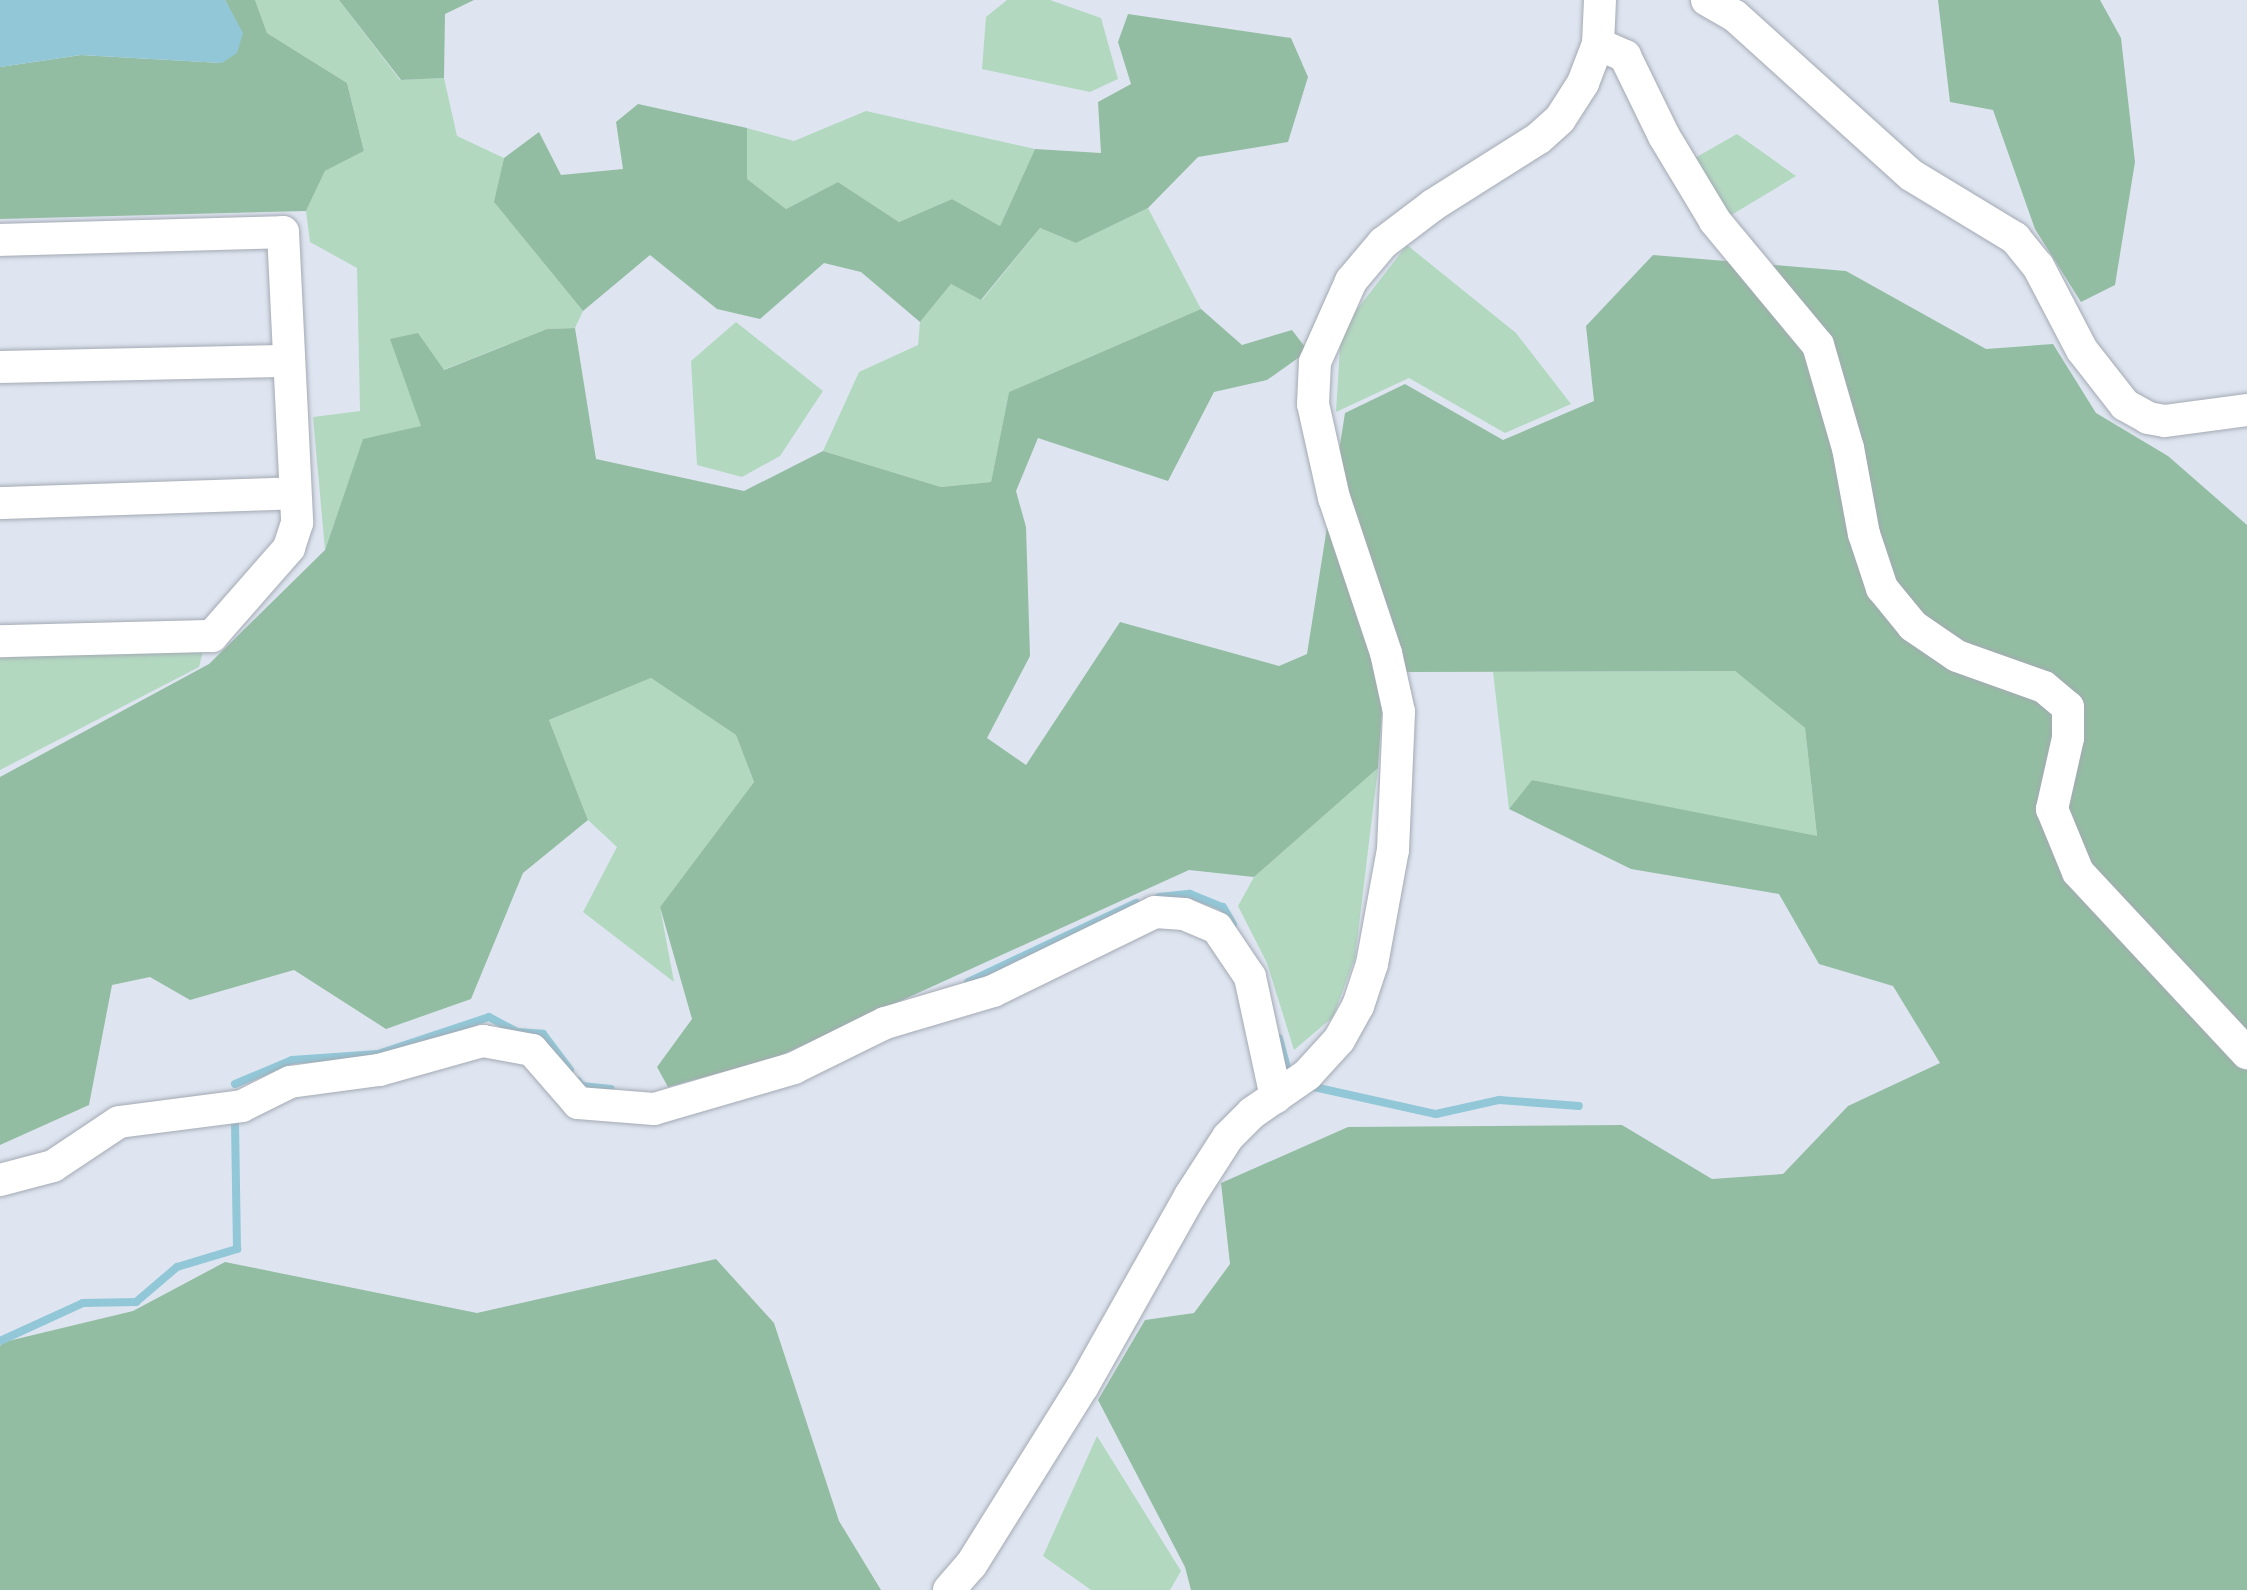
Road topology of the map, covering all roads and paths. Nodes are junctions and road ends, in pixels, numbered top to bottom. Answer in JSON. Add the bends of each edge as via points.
{"nodes":[{"id":1,"x":1600,"y":0,"type":"edge"},
{"id":2,"x":1708,"y":0,"type":"edge"},
{"id":3,"x":1598,"y":44,"type":"junction"},
{"id":4,"x":0,"y":240,"type":"edge"},
{"id":5,"x":289,"y":360,"type":"junction"},
{"id":6,"x":0,"y":367,"type":"edge"},
{"id":7,"x":2247,"y":410,"type":"edge"},
{"id":8,"x":294,"y":493,"type":"junction"},
{"id":9,"x":0,"y":503,"type":"edge"},
{"id":10,"x":0,"y":642,"type":"edge"},
{"id":11,"x":2247,"y":1053,"type":"edge"},
{"id":12,"x":1276,"y":1097,"type":"junction"},
{"id":13,"x":0,"y":1180,"type":"edge"},
{"id":14,"x":950,"y":1590,"type":"edge"}],
"edges":[{"from":1,"to":3,"type":"street"},
{"from":2,"to":7,"type":"street","via":[[1736,16],[1911,175],[2015,238],[2038,266],[2082,350],[2125,405],[2166,421]]},
{"from":3,"to":11,"type":"street","via":[[1625,56],[1715,221],[1818,346],[1882,588],[1913,626],[1957,656],[2044,688],[2068,707],[2052,810],[2078,872]]},
{"from":3,"to":12,"type":"street","via":[[1583,82],[1539,138],[1383,244],[1351,280],[1315,362],[1313,404],[1334,498],[1399,712],[1393,850],[1358,1006],[1308,1075]]},
{"from":4,"to":5,"type":"street","via":[[283,232]]},
{"from":5,"to":6,"type":"street"},
{"from":5,"to":8,"type":"street"},
{"from":8,"to":9,"type":"street"},
{"from":8,"to":10,"type":"street","via":[[297,524],[289,548],[212,636]]},
{"from":12,"to":13,"type":"street","via":[[1250,978],[1217,928],[1184,914],[1155,912],[993,991],[885,1024],[794,1068],[654,1109],[578,1103],[532,1050],[484,1041],[379,1070],[290,1082],[242,1106],[119,1122],[53,1166]]},
{"from":12,"to":14,"type":"street","via":[[1228,1137],[1082,1386]]}]}
